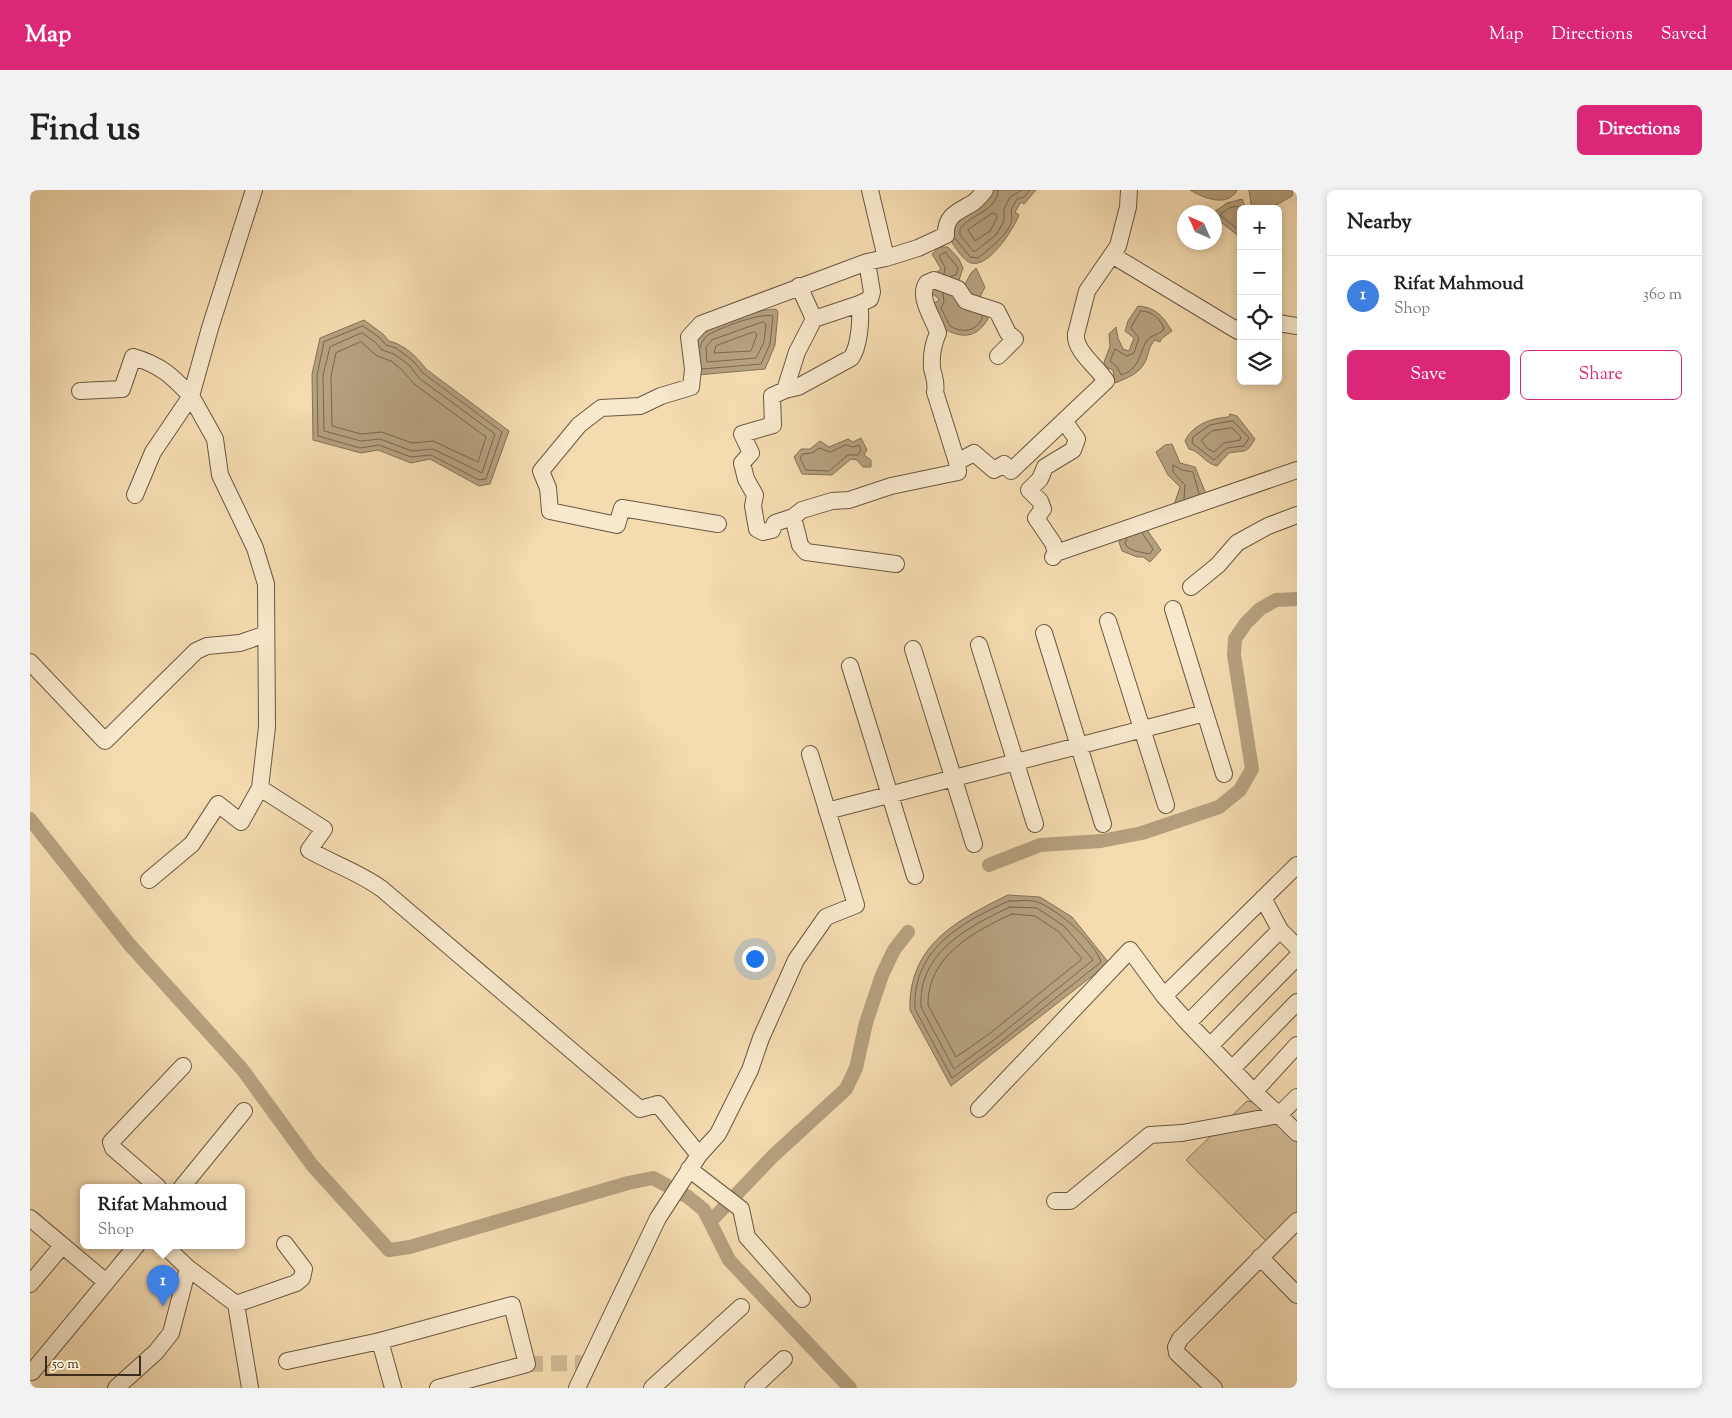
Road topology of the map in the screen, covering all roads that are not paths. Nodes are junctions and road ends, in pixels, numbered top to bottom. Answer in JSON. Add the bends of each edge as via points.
{"nodes":[{"id":1,"x":254,"y":190,"type":"edge"},
{"id":2,"x":870,"y":190,"type":"edge"},
{"id":3,"x":985,"y":190,"type":"edge"},
{"id":4,"x":1129,"y":190,"type":"edge"},
{"id":5,"x":1112,"y":255,"type":"junction"},
{"id":6,"x":886,"y":258,"type":"junction"},
{"id":7,"x":867,"y":262,"type":"junction"},
{"id":8,"x":799,"y":286,"type":"junction"},
{"id":9,"x":859,"y":304,"type":"junction"},
{"id":10,"x":814,"y":319,"type":"junction"},
{"id":11,"x":1282,"y":324,"type":"edge"},
{"id":12,"x":1297,"y":326,"type":"edge"},
{"id":13,"x":1237,"y":330,"type":"edge"},
{"id":14,"x":998,"y":356,"type":"dead end"},
{"id":15,"x":785,"y":390,"type":"junction"},
{"id":16,"x":80,"y":391,"type":"dead end"},
{"id":17,"x":191,"y":396,"type":"junction"},
{"id":18,"x":1064,"y":421,"type":"junction"},
{"id":19,"x":957,"y":462,"type":"junction"},
{"id":20,"x":1297,"y":470,"type":"edge"},
{"id":21,"x":134,"y":495,"type":"dead end"},
{"id":22,"x":1297,"y":515,"type":"edge"},
{"id":23,"x":793,"y":517,"type":"junction"},
{"id":24,"x":718,"y":524,"type":"dead end"},
{"id":25,"x":896,"y":564,"type":"dead end"},
{"id":26,"x":1191,"y":587,"type":"dead end"},
{"id":27,"x":1173,"y":609,"type":"dead end"},
{"id":28,"x":1108,"y":621,"type":"dead end"},
{"id":29,"x":1044,"y":633,"type":"dead end"},
{"id":30,"x":266,"y":634,"type":"junction"},
{"id":31,"x":979,"y":646,"type":"dead end"},
{"id":32,"x":913,"y":649,"type":"dead end"},
{"id":33,"x":30,"y":662,"type":"edge"},
{"id":34,"x":850,"y":666,"type":"dead end"},
{"id":35,"x":1205,"y":713,"type":"junction"},
{"id":36,"x":1142,"y":730,"type":"junction"},
{"id":37,"x":1079,"y":746,"type":"junction"},
{"id":38,"x":810,"y":754,"type":"dead end"},
{"id":39,"x":1016,"y":762,"type":"junction"},
{"id":40,"x":1224,"y":774,"type":"dead end"},
{"id":41,"x":953,"y":778,"type":"junction"},
{"id":42,"x":260,"y":788,"type":"junction"},
{"id":43,"x":890,"y":795,"type":"junction"},
{"id":44,"x":1166,"y":806,"type":"dead end"},
{"id":45,"x":827,"y":811,"type":"junction"},
{"id":46,"x":1035,"y":824,"type":"dead end"},
{"id":47,"x":1103,"y":824,"type":"dead end"},
{"id":48,"x":974,"y":844,"type":"dead end"},
{"id":49,"x":1297,"y":865,"type":"edge"},
{"id":50,"x":915,"y":876,"type":"dead end"},
{"id":51,"x":149,"y":880,"type":"dead end"},
{"id":52,"x":1263,"y":898,"type":"junction"},
{"id":53,"x":1280,"y":930,"type":"junction"},
{"id":54,"x":1297,"y":947,"type":"edge"},
{"id":55,"x":1297,"y":957,"type":"edge"},
{"id":56,"x":1164,"y":996,"type":"junction"},
{"id":57,"x":1297,"y":1002,"type":"edge"},
{"id":58,"x":1188,"y":1023,"type":"junction"},
{"id":59,"x":1297,"y":1045,"type":"edge"},
{"id":60,"x":1210,"y":1046,"type":"junction"},
{"id":61,"x":183,"y":1066,"type":"dead end"},
{"id":62,"x":1232,"y":1069,"type":"junction"},
{"id":63,"x":1254,"y":1092,"type":"junction"},
{"id":64,"x":1297,"y":1097,"type":"edge"},
{"id":65,"x":979,"y":1109,"type":"dead end"},
{"id":66,"x":244,"y":1111,"type":"dead end"},
{"id":67,"x":1279,"y":1115,"type":"junction"},
{"id":68,"x":1297,"y":1133,"type":"edge"},
{"id":69,"x":699,"y":1155,"type":"junction"},
{"id":70,"x":687,"y":1173,"type":"junction"},
{"id":71,"x":155,"y":1184,"type":"edge"},
{"id":72,"x":184,"y":1184,"type":"edge"},
{"id":73,"x":1055,"y":1201,"type":"dead end"},
{"id":74,"x":30,"y":1218,"type":"edge"},
{"id":75,"x":1297,"y":1221,"type":"edge"},
{"id":76,"x":285,"y":1244,"type":"dead end"},
{"id":77,"x":62,"y":1246,"type":"junction"},
{"id":78,"x":134,"y":1249,"type":"edge"},
{"id":79,"x":168,"y":1249,"type":"edge"},
{"id":80,"x":1260,"y":1257,"type":"junction"},
{"id":81,"x":188,"y":1268,"type":"junction"},
{"id":82,"x":106,"y":1282,"type":"junction"},
{"id":83,"x":30,"y":1284,"type":"edge"},
{"id":84,"x":1297,"y":1295,"type":"edge"},
{"id":85,"x":802,"y":1299,"type":"dead end"},
{"id":86,"x":236,"y":1304,"type":"junction"},
{"id":87,"x":741,"y":1307,"type":"dead end"},
{"id":88,"x":380,"y":1341,"type":"junction"},
{"id":89,"x":784,"y":1360,"type":"dead end"},
{"id":90,"x":287,"y":1361,"type":"dead end"},
{"id":91,"x":32,"y":1372,"type":"dead end"},
{"id":92,"x":581,"y":1386,"type":"edge"},
{"id":93,"x":116,"y":1388,"type":"edge"},
{"id":94,"x":250,"y":1388,"type":"edge"},
{"id":95,"x":393,"y":1388,"type":"edge"},
{"id":96,"x":438,"y":1388,"type":"edge"},
{"id":97,"x":652,"y":1388,"type":"edge"},
{"id":98,"x":753,"y":1388,"type":"edge"},
{"id":99,"x":1214,"y":1388,"type":"edge"}],
"edges":[{"from":1,"to":17,"type":"street"},
{"from":2,"to":6,"type":"street"},
{"from":3,"to":6,"type":"street","via":[[973,203],[951,216],[946,223],[946,235]]},
{"from":4,"to":5,"type":"street","via":[[1118,246]]},
{"from":5,"to":13,"type":"street"},
{"from":5,"to":18,"type":"street","via":[[1088,291],[1076,341],[1106,381]]},
{"from":6,"to":7,"type":"street"},
{"from":7,"to":8,"type":"street"},
{"from":7,"to":9,"type":"street","via":[[872,292],[870,299]]},
{"from":8,"to":10,"type":"street"},
{"from":8,"to":24,"type":"street","via":[[701,324],[689,337],[692,387],[660,396],[640,406],[601,408],[579,425],[542,472],[548,488],[550,511],[617,525],[622,508]]},
{"from":9,"to":10,"type":"street"},
{"from":9,"to":15,"type":"street","via":[[861,313],[856,351],[850,358],[798,387]]},
{"from":10,"to":15,"type":"street","via":[[797,352]]},
{"from":11,"to":12,"type":"street"},
{"from":14,"to":19,"type":"street","via":[[1015,339],[1008,333],[997,311],[966,301],[958,289],[948,285],[934,280],[927,283],[924,292],[938,333],[932,346],[932,370],[937,382],[935,392]]},
{"from":15,"to":23,"type":"street","via":[[772,396],[773,425],[742,434],[751,453],[742,463],[755,495],[753,506],[757,529],[763,532],[772,530],[775,523]]},
{"from":16,"to":17,"type":"street","via":[[122,389],[133,357],[154,363],[169,373]]},
{"from":17,"to":21,"type":"street","via":[[153,452]]},
{"from":17,"to":30,"type":"street","via":[[215,439],[220,475],[263,568],[267,598]]},
{"from":18,"to":19,"type":"street","via":[[1012,471],[1004,464],[994,470],[974,453]]},
{"from":18,"to":20,"type":"street","via":[[1077,439],[1073,450],[1045,467],[1040,479],[1029,490],[1040,501],[1043,509],[1036,518],[1053,543],[1055,555]]},
{"from":19,"to":23,"type":"street","via":[[958,472],[891,486],[849,500],[832,501],[802,510]]},
{"from":22,"to":26,"type":"street","via":[[1237,543],[1218,565]]},
{"from":23,"to":25,"type":"street","via":[[800,545],[806,552]]},
{"from":27,"to":35,"type":"street"},
{"from":28,"to":36,"type":"street"},
{"from":29,"to":37,"type":"street"},
{"from":30,"to":33,"type":"street","via":[[240,643],[207,646],[196,651],[105,741]]},
{"from":30,"to":42,"type":"street","via":[[267,727]]},
{"from":31,"to":39,"type":"street"},
{"from":32,"to":41,"type":"street"},
{"from":34,"to":43,"type":"street"},
{"from":35,"to":36,"type":"street"},
{"from":35,"to":40,"type":"street"},
{"from":36,"to":37,"type":"street"},
{"from":36,"to":44,"type":"street"},
{"from":37,"to":39,"type":"street"},
{"from":37,"to":47,"type":"street"},
{"from":38,"to":45,"type":"street"},
{"from":39,"to":41,"type":"street"},
{"from":39,"to":46,"type":"street"},
{"from":41,"to":43,"type":"street"},
{"from":41,"to":48,"type":"street"},
{"from":42,"to":51,"type":"street","via":[[241,822],[218,804],[192,844]]},
{"from":42,"to":69,"type":"street","via":[[324,829],[308,850],[364,876],[382,889],[640,1109],[658,1104]]},
{"from":43,"to":45,"type":"street"},
{"from":43,"to":50,"type":"street"},
{"from":45,"to":69,"type":"street","via":[[856,905],[826,916],[796,960],[750,1070],[718,1134]]},
{"from":49,"to":52,"type":"street"},
{"from":52,"to":53,"type":"street"},
{"from":52,"to":56,"type":"street"},
{"from":53,"to":54,"type":"street"},
{"from":53,"to":58,"type":"street"},
{"from":55,"to":60,"type":"street"},
{"from":56,"to":58,"type":"street"},
{"from":56,"to":65,"type":"street","via":[[1130,950]]},
{"from":57,"to":62,"type":"street"},
{"from":58,"to":60,"type":"street"},
{"from":59,"to":63,"type":"street"},
{"from":60,"to":62,"type":"street"},
{"from":61,"to":71,"type":"street","via":[[111,1142],[113,1148]]},
{"from":62,"to":63,"type":"street"},
{"from":63,"to":67,"type":"street"},
{"from":64,"to":67,"type":"street"},
{"from":66,"to":72,"type":"street"},
{"from":67,"to":68,"type":"street"},
{"from":67,"to":73,"type":"street","via":[[1182,1133],[1150,1135],[1070,1201]]},
{"from":69,"to":70,"type":"street"},
{"from":70,"to":85,"type":"street","via":[[741,1209],[747,1237]]},
{"from":70,"to":92,"type":"street","via":[[658,1218]]},
{"from":74,"to":77,"type":"street"},
{"from":75,"to":80,"type":"street"},
{"from":76,"to":86,"type":"street","via":[[304,1269],[302,1278]]},
{"from":77,"to":82,"type":"street"},
{"from":77,"to":83,"type":"street"},
{"from":78,"to":82,"type":"street"},
{"from":79,"to":81,"type":"street"},
{"from":80,"to":84,"type":"street"},
{"from":80,"to":99,"type":"street","via":[[1180,1339],[1176,1347],[1177,1353]]},
{"from":81,"to":86,"type":"street"},
{"from":81,"to":93,"type":"street","via":[[171,1333],[156,1352]]},
{"from":82,"to":91,"type":"street"},
{"from":86,"to":94,"type":"street"},
{"from":87,"to":97,"type":"street"},
{"from":88,"to":90,"type":"street"},
{"from":88,"to":95,"type":"street"},
{"from":88,"to":96,"type":"street","via":[[512,1306],[527,1364]]},
{"from":89,"to":98,"type":"street"}]}
